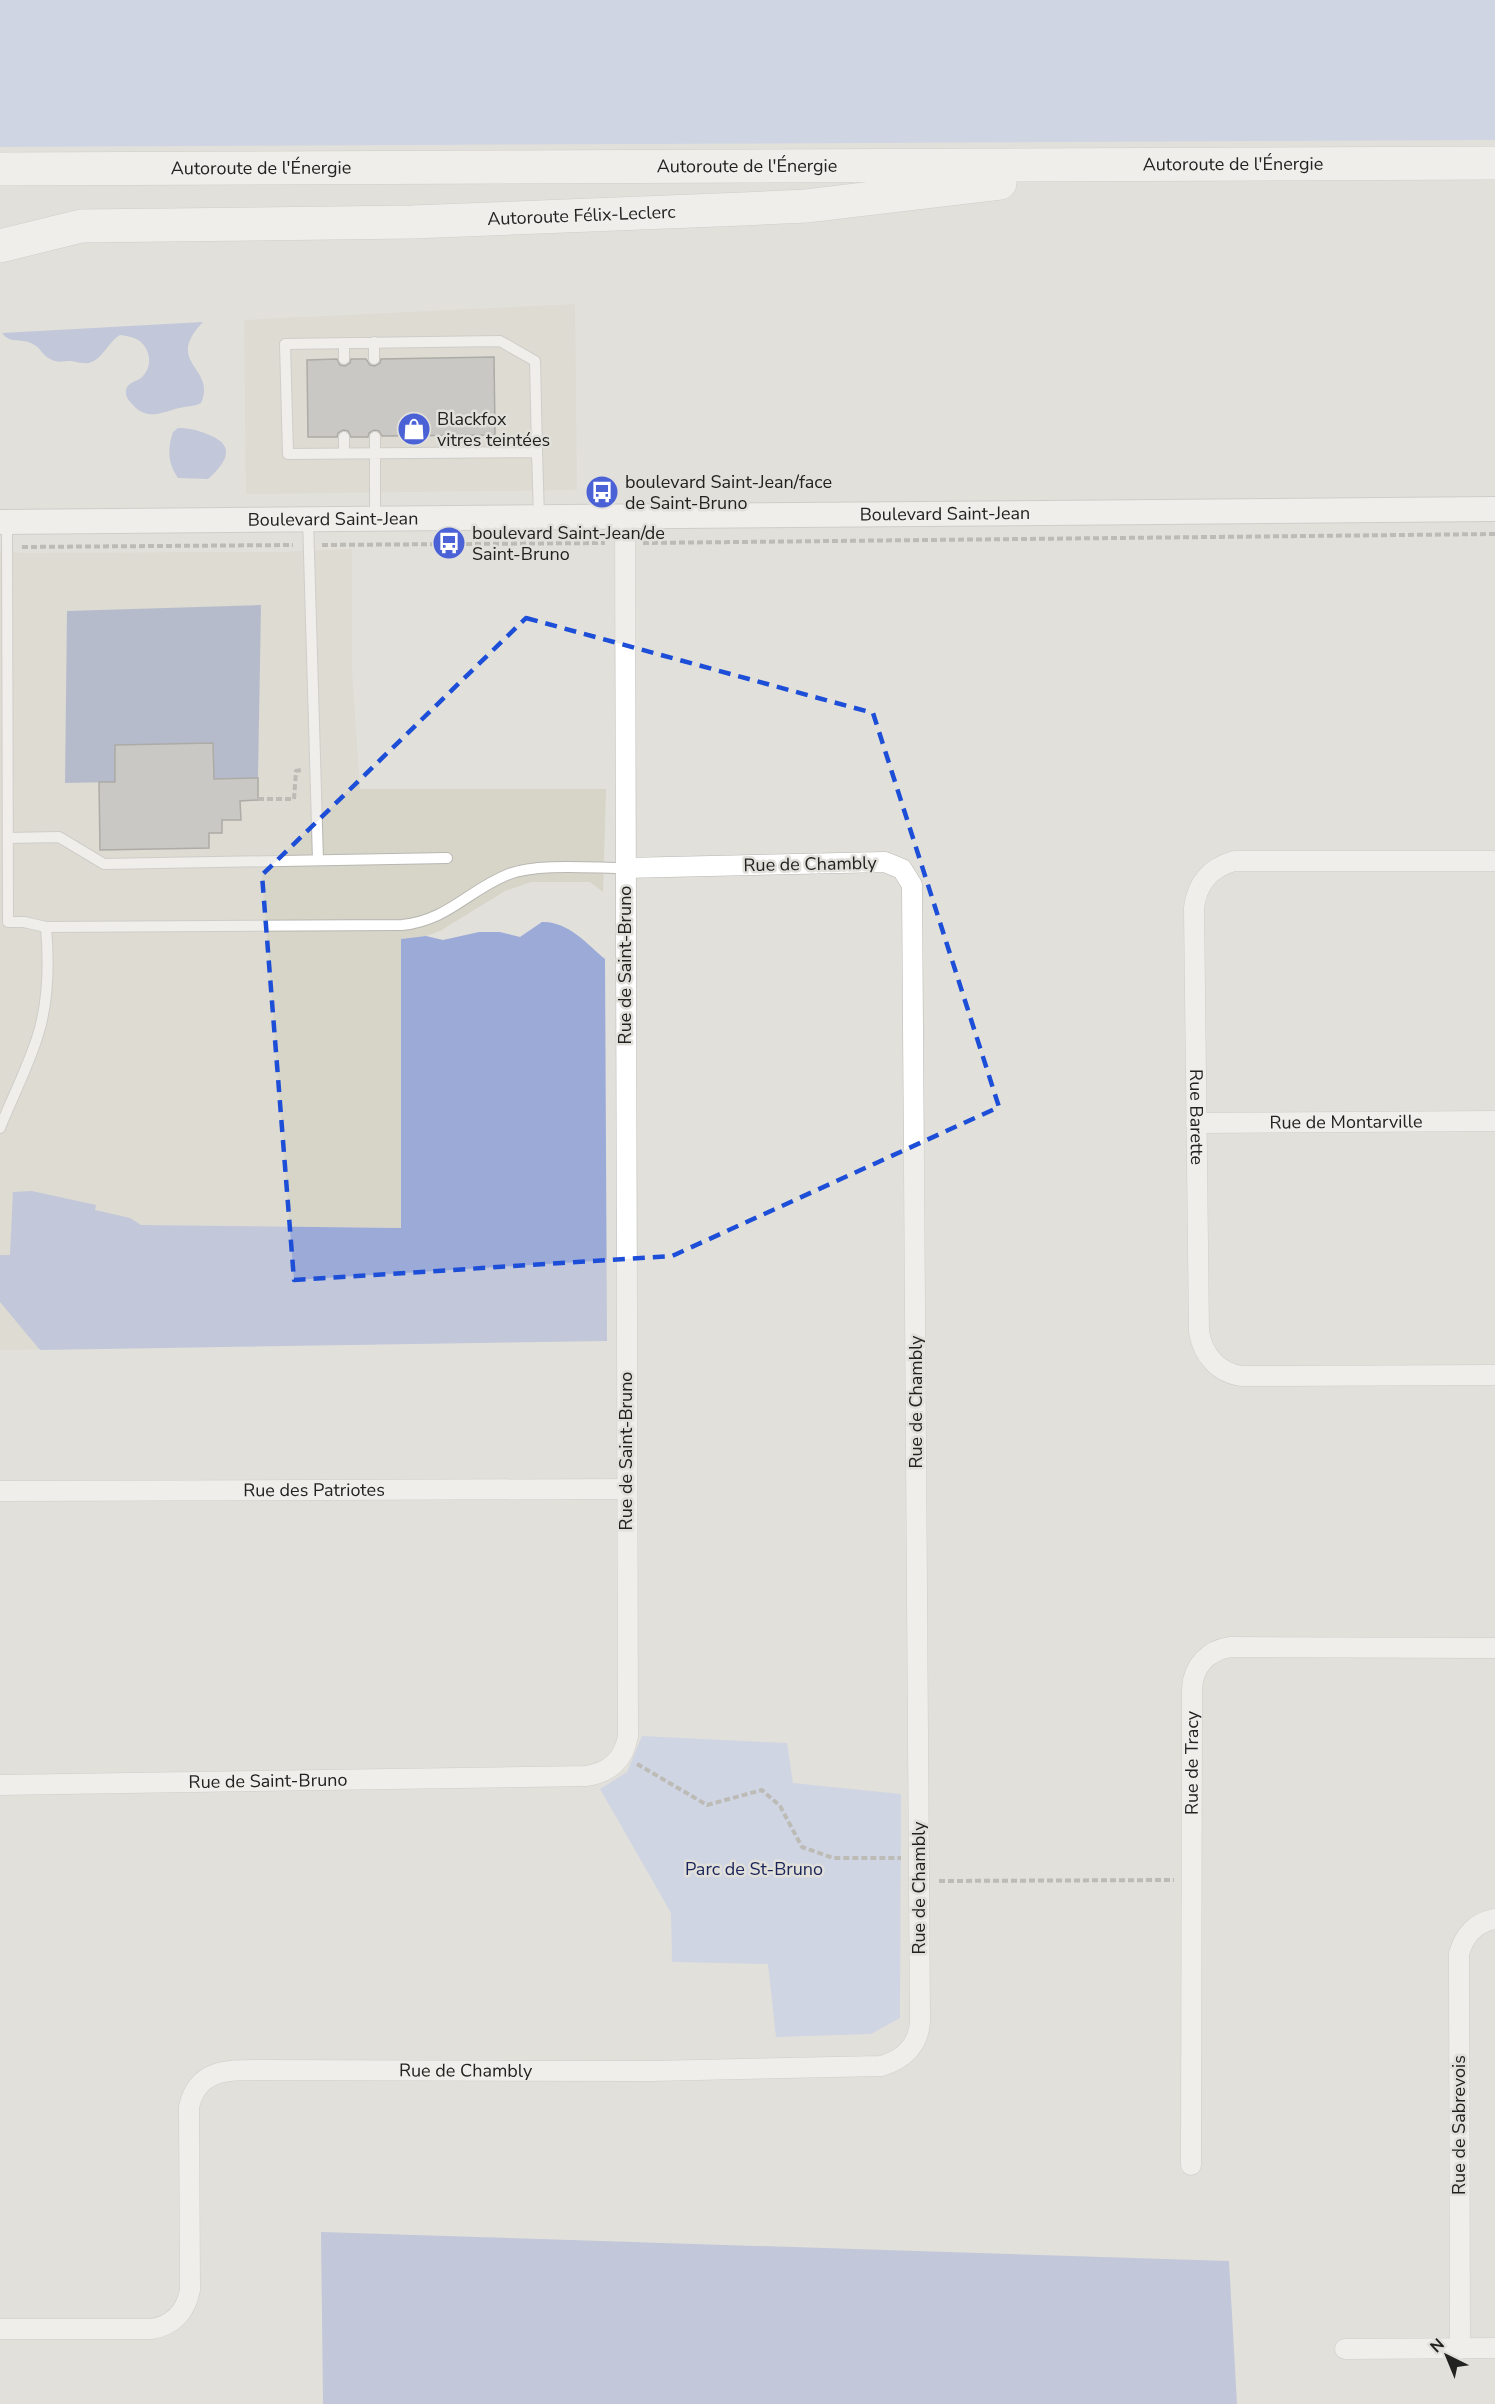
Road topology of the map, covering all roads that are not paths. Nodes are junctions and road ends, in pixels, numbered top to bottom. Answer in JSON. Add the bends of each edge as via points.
{"nodes":[{"id":1,"x":1495,"y":163,"type":"edge"},
{"id":2,"x":1163,"y":164,"type":"junction"},
{"id":3,"x":0,"y":169,"type":"edge"},
{"id":4,"x":0,"y":226,"type":"edge"},
{"id":5,"x":81,"y":226,"type":"junction"},
{"id":6,"x":0,"y":246,"type":"edge"},
{"id":7,"x":374,"y":342,"type":"junction"},
{"id":8,"x":344,"y":343,"type":"junction"},
{"id":9,"x":344,"y":359,"type":"dead end"},
{"id":10,"x":374,"y":359,"type":"dead end"},
{"id":11,"x":375,"y":436,"type":"dead end"},
{"id":12,"x":344,"y":437,"type":"dead end"},
{"id":13,"x":537,"y":452,"type":"junction"},
{"id":14,"x":344,"y":453,"type":"junction"},
{"id":15,"x":375,"y":453,"type":"junction"},
{"id":16,"x":1495,"y":509,"type":"edge"},
{"id":17,"x":625,"y":516,"type":"junction"},
{"id":18,"x":539,"y":517,"type":"junction"},
{"id":19,"x":308,"y":519,"type":"junction"},
{"id":20,"x":375,"y":519,"type":"junction"},
{"id":21,"x":4,"y":522,"type":"edge"},
{"id":22,"x":3,"y":688,"type":"edge"},
{"id":23,"x":4,"y":812,"type":"edge"},
{"id":24,"x":8,"y":838,"type":"junction"},
{"id":25,"x":447,"y":858,"type":"dead end"},
{"id":26,"x":318,"y":860,"type":"junction"},
{"id":27,"x":1495,"y":861,"type":"edge"},
{"id":28,"x":625,"y":868,"type":"junction"},
{"id":29,"x":45,"y":927,"type":"junction"},
{"id":30,"x":1495,"y":1121,"type":"edge"},
{"id":31,"x":1196,"y":1123,"type":"junction"},
{"id":32,"x":0,"y":1128,"type":"edge"},
{"id":33,"x":1495,"y":1375,"type":"edge"},
{"id":34,"x":626,"y":1489,"type":"junction"},
{"id":35,"x":0,"y":1491,"type":"edge"},
{"id":36,"x":1495,"y":1648,"type":"edge"},
{"id":37,"x":0,"y":1785,"type":"edge"},
{"id":38,"x":1495,"y":1919,"type":"edge"},
{"id":39,"x":1191,"y":2165,"type":"dead end"},
{"id":40,"x":0,"y":2329,"type":"edge"},
{"id":41,"x":1495,"y":2348,"type":"edge"},
{"id":42,"x":1345,"y":2349,"type":"dead end"},
{"id":43,"x":1460,"y":2349,"type":"junction"}],
"edges":[{"from":1,"to":2,"type":"highway","name":"Autoroute de l'Énergie"},
{"from":2,"to":3,"type":"highway","name":"Autoroute de l'Énergie"},
{"from":2,"to":5,"type":"highway","name":"Autoroute Félix-Leclerc","via":[[795,206],[412,222]]},
{"from":4,"to":5,"type":"highway"},
{"from":5,"to":6,"type":"highway","name":"Autoroute Félix-Leclerc"},
{"from":7,"to":8,"type":"lane"},
{"from":7,"to":10,"type":"lane"},
{"from":7,"to":13,"type":"lane","via":[[500,341],[535,361]]},
{"from":8,"to":9,"type":"lane"},
{"from":8,"to":14,"type":"lane","via":[[285,344],[288,454]]},
{"from":11,"to":15,"type":"lane"},
{"from":12,"to":14,"type":"lane"},
{"from":13,"to":15,"type":"lane"},
{"from":13,"to":18,"type":"lane"},
{"from":14,"to":15,"type":"lane"},
{"from":15,"to":20,"type":"lane"},
{"from":16,"to":17,"type":"street","name":"Boulevard Saint-Jean"},
{"from":17,"to":18,"type":"street","name":"Boulevard Saint-Jean"},
{"from":17,"to":28,"type":"street","name":"Rue de Saint-Bruno"},
{"from":18,"to":20,"type":"street","name":"Boulevard Saint-Jean"},
{"from":19,"to":20,"type":"street","name":"Boulevard Saint-Jean"},
{"from":19,"to":21,"type":"street","name":"Boulevard Saint-Jean"},
{"from":19,"to":26,"type":"lane"},
{"from":21,"to":22,"type":"lane"},
{"from":22,"to":23,"type":"lane"},
{"from":23,"to":24,"type":"lane"},
{"from":24,"to":26,"type":"lane","via":[[59,837],[104,864]]},
{"from":24,"to":29,"type":"lane","via":[[8,922]]},
{"from":25,"to":26,"type":"lane"},
{"from":27,"to":31,"type":"street","name":"Rue Barette","via":[[1238,861],[1210,873],[1198,889],[1194,908]]},
{"from":28,"to":29,"type":"lane","via":[[516,872],[418,924]]},
{"from":28,"to":34,"type":"street","name":"Rue de Saint-Bruno"},
{"from":28,"to":40,"type":"street","name":"Rue de Chambly","via":[[885,862],[902,869],[912,885],[920,2026],[917,2038],[910,2050],[894,2062],[880,2066],[218,2073],[200,2085],[189,2107],[190,2290],[180,2313],[170,2322],[151,2329]]},
{"from":29,"to":32,"type":"lane","via":[[39,1030]]},
{"from":30,"to":31,"type":"street","name":"Rue de Montarville"},
{"from":31,"to":33,"type":"street","name":"Rue Barette","via":[[1199,1332],[1205,1350],[1217,1366],[1242,1376]]},
{"from":34,"to":35,"type":"street","name":"Rue des Patriotes"},
{"from":34,"to":37,"type":"street","name":"Rue de Saint-Bruno","via":[[628,1736],[618,1761],[603,1772],[586,1776]]},
{"from":36,"to":39,"type":"street","name":"Rue de Tracy","via":[[1231,1647],[1206,1657],[1198,1667],[1192,1685]]},
{"from":38,"to":43,"type":"street","name":"Rue de Sabrevois","via":[[1470,1932],[1459,1953]]},
{"from":41,"to":43,"type":"street"},
{"from":42,"to":43,"type":"street"}]}
